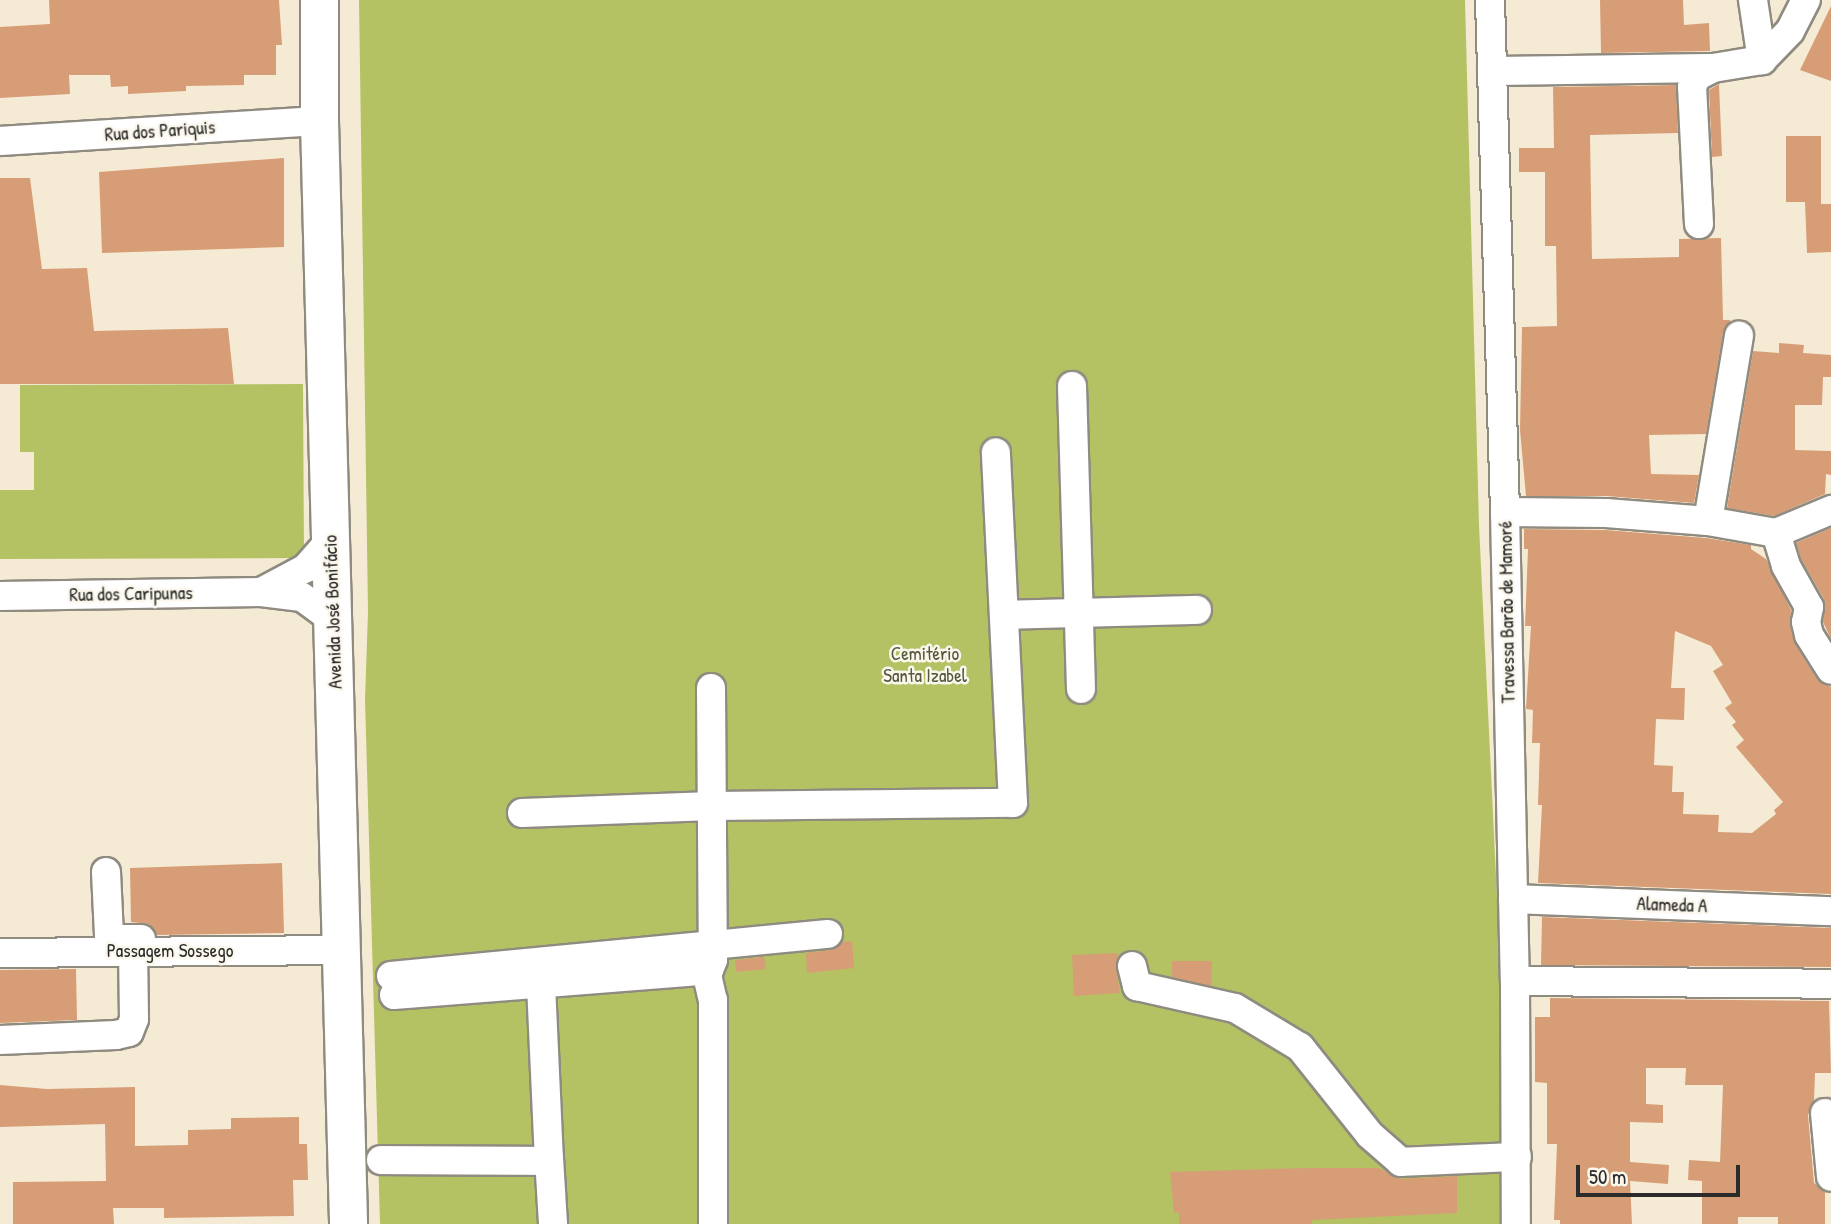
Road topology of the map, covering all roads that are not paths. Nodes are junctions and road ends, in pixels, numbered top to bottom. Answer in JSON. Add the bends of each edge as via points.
{"nodes":[{"id":1,"x":319,"y":0,"type":"edge"},
{"id":2,"x":1489,"y":0,"type":"edge"},
{"id":3,"x":1754,"y":0,"type":"edge"},
{"id":4,"x":1806,"y":0,"type":"edge"},
{"id":5,"x":1762,"y":61,"type":"junction"},
{"id":6,"x":1713,"y":68,"type":"junction"},
{"id":7,"x":1492,"y":71,"type":"junction"},
{"id":8,"x":320,"y":121,"type":"junction"},
{"id":9,"x":0,"y":141,"type":"edge"},
{"id":10,"x":1699,"y":224,"type":"dead end"},
{"id":11,"x":1739,"y":337,"type":"dead end"},
{"id":12,"x":1072,"y":386,"type":"dead end"},
{"id":13,"x":996,"y":452,"type":"dead end"},
{"id":14,"x":1831,"y":510,"type":"edge"},
{"id":15,"x":1505,"y":512,"type":"junction"},
{"id":16,"x":1708,"y":521,"type":"junction"},
{"id":17,"x":1776,"y":533,"type":"junction"},
{"id":18,"x":330,"y":540,"type":"junction"},
{"id":19,"x":261,"y":592,"type":"junction"},
{"id":20,"x":0,"y":596,"type":"edge"},
{"id":21,"x":1197,"y":610,"type":"dead end"},
{"id":22,"x":1080,"y":614,"type":"junction"},
{"id":23,"x":1004,"y":615,"type":"junction"},
{"id":24,"x":334,"y":627,"type":"junction"},
{"id":25,"x":1831,"y":670,"type":"edge"},
{"id":26,"x":711,"y":688,"type":"dead end"},
{"id":27,"x":1081,"y":689,"type":"dead end"},
{"id":28,"x":712,"y":806,"type":"junction"},
{"id":29,"x":522,"y":813,"type":"dead end"},
{"id":30,"x":106,"y":872,"type":"dead end"},
{"id":31,"x":1513,"y":899,"type":"junction"},
{"id":32,"x":1831,"y":911,"type":"edge"},
{"id":33,"x":828,"y":934,"type":"dead end"},
{"id":34,"x":340,"y":944,"type":"junction"},
{"id":35,"x":133,"y":950,"type":"junction"},
{"id":36,"x":0,"y":953,"type":"edge"},
{"id":37,"x":711,"y":957,"type":"junction"},
{"id":38,"x":1132,"y":966,"type":"dead end"},
{"id":39,"x":1515,"y":981,"type":"junction"},
{"id":40,"x":541,"y":983,"type":"junction"},
{"id":41,"x":1831,"y":984,"type":"edge"},
{"id":42,"x":0,"y":1040,"type":"edge"},
{"id":43,"x":1825,"y":1113,"type":"dead end"},
{"id":44,"x":1517,"y":1157,"type":"junction"},
{"id":45,"x":549,"y":1158,"type":"junction"},
{"id":46,"x":382,"y":1160,"type":"dead end"},
{"id":47,"x":1831,"y":1177,"type":"edge"},
{"id":48,"x":348,"y":1224,"type":"edge"},
{"id":49,"x":553,"y":1224,"type":"edge"},
{"id":50,"x":713,"y":1224,"type":"edge"},
{"id":51,"x":1516,"y":1224,"type":"edge"}],
"edges":[{"from":1,"to":8,"type":"main road","name":"Avenida José Bonifácio"},
{"from":2,"to":7,"type":"street","name":"Travessa Barão de Mamoré"},
{"from":3,"to":5,"type":"street"},
{"from":4,"to":5,"type":"street","via":[[1790,31]]},
{"from":5,"to":6,"type":"street"},
{"from":6,"to":7,"type":"street"},
{"from":6,"to":10,"type":"street","via":[[1696,77],[1692,87]]},
{"from":7,"to":15,"type":"street","name":"Travessa Barão de Mamoré"},
{"from":8,"to":9,"type":"street","name":"Rua dos Pariquis"},
{"from":8,"to":18,"type":"main road","name":"Avenida José Bonifácio"},
{"from":11,"to":16,"type":"street"},
{"from":12,"to":22,"type":"street"},
{"from":13,"to":23,"type":"street"},
{"from":14,"to":17,"type":"street"},
{"from":15,"to":16,"type":"street"},
{"from":15,"to":31,"type":"street","name":"Travessa Barão de Mamoré"},
{"from":16,"to":17,"type":"street"},
{"from":17,"to":25,"type":"street","via":[[1786,566],[1810,607],[1809,635]]},
{"from":18,"to":19,"type":"street","name":"Rua dos Caripunas","via":[[306,568]]},
{"from":18,"to":24,"type":"main road","name":"Avenida José Bonifácio"},
{"from":19,"to":20,"type":"street","name":"Rua dos Caripunas"},
{"from":19,"to":24,"type":"street","name":"Rua dos Caripunas","via":[[302,597]]},
{"from":21,"to":22,"type":"street"},
{"from":22,"to":23,"type":"street"},
{"from":22,"to":27,"type":"street"},
{"from":23,"to":28,"type":"street","via":[[1013,803]]},
{"from":24,"to":34,"type":"main road","name":"Avenida José Bonifácio"},
{"from":26,"to":28,"type":"street"},
{"from":28,"to":29,"type":"street"},
{"from":28,"to":37,"type":"street"},
{"from":30,"to":34,"type":"street","via":[[107,926],[109,935],[117,939]]},
{"from":31,"to":32,"type":"street","name":"Alameda A"},
{"from":31,"to":39,"type":"street","name":"Travessa Barão de Mamoré"},
{"from":33,"to":37,"type":"street"},
{"from":34,"to":35,"type":"street","name":"Passagem Sossego"},
{"from":34,"to":48,"type":"main road","name":"Avenida José Bonifácio"},
{"from":35,"to":36,"type":"street","name":"Passagem Sossego"},
{"from":35,"to":42,"type":"street","via":[[133,1026],[125,1034]]},
{"from":37,"to":40,"type":"street"},
{"from":37,"to":40,"type":"street","via":[[393,985]]},
{"from":37,"to":50,"type":"street"},
{"from":38,"to":44,"type":"street","via":[[1137,986],[1235,1008],[1300,1047],[1370,1135],[1401,1162]]},
{"from":39,"to":41,"type":"street"},
{"from":39,"to":44,"type":"street","name":"Travessa Barão de Mamoré"},
{"from":40,"to":45,"type":"street"},
{"from":43,"to":47,"type":"street"},
{"from":44,"to":51,"type":"street","name":"Travessa Barão de Mamoré"},
{"from":45,"to":46,"type":"street"},
{"from":45,"to":49,"type":"street"}]}
